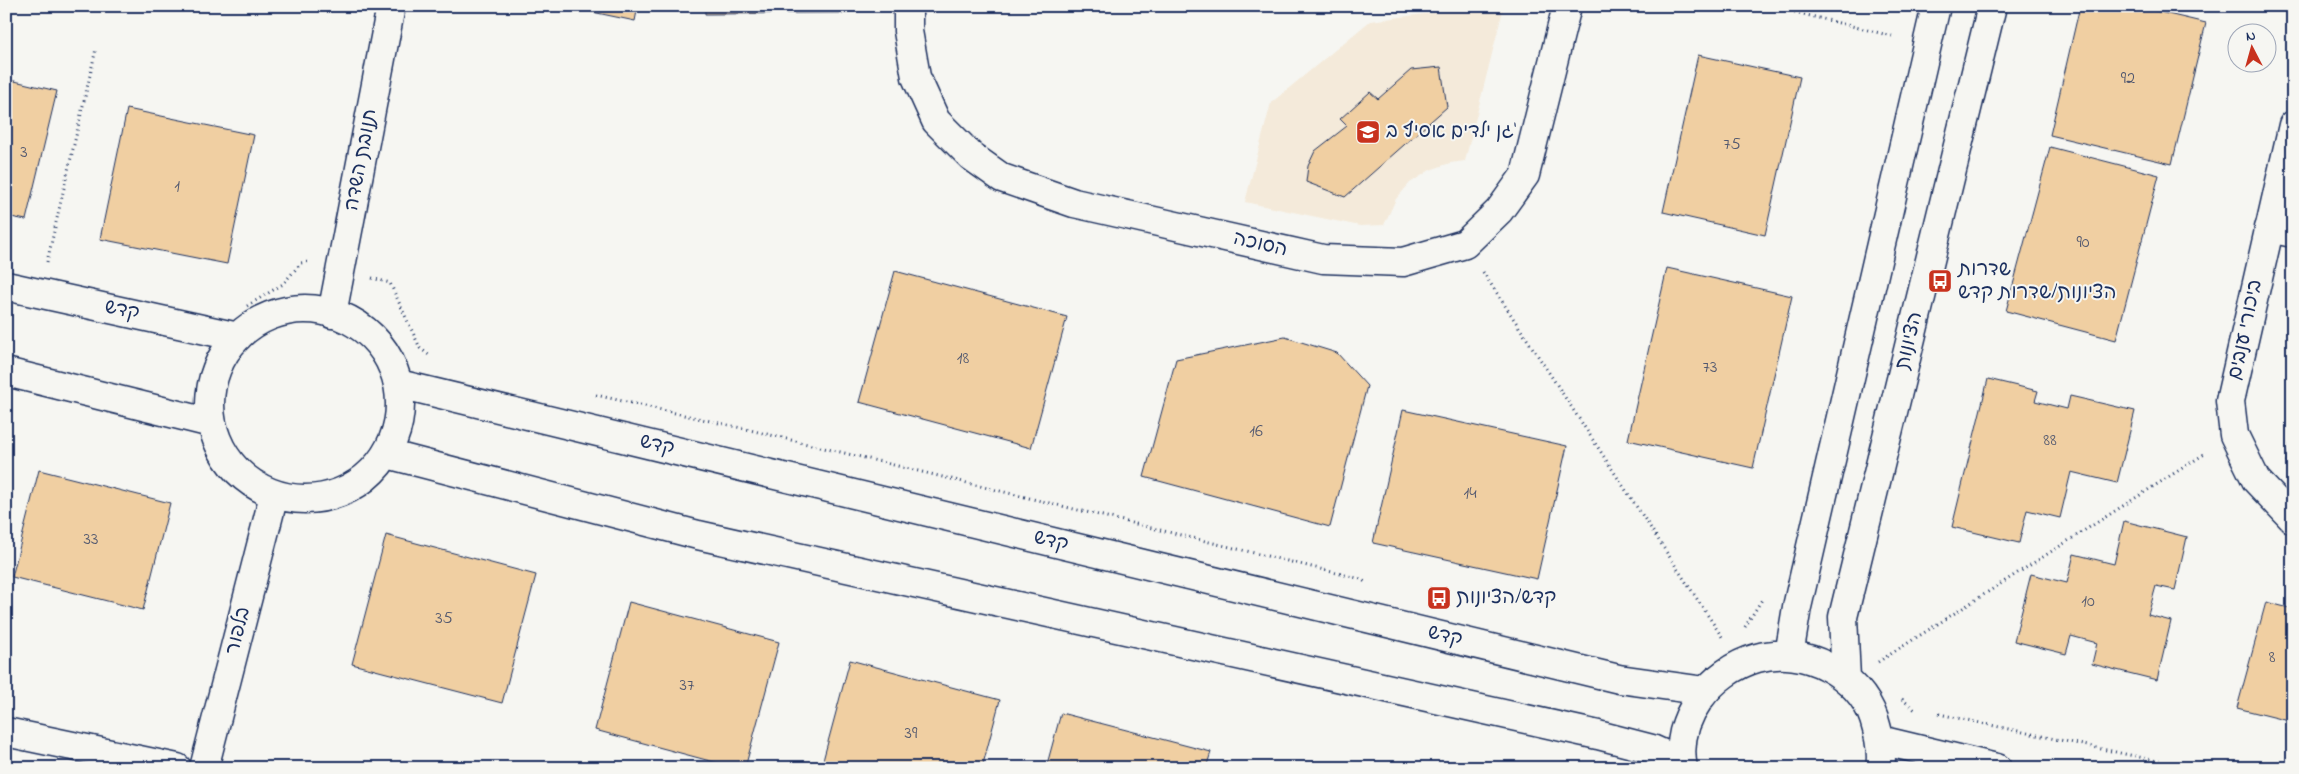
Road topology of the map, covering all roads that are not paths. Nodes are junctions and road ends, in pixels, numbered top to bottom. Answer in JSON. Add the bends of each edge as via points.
{"nodes":[{"id":1,"x":391,"y":6,"type":"edge"},
{"id":2,"x":908,"y":6,"type":"edge"},
{"id":3,"x":1567,"y":6,"type":"edge"},
{"id":4,"x":1936,"y":6,"type":"edge"},
{"id":5,"x":1992,"y":6,"type":"edge"},
{"id":6,"x":2293,"y":125,"type":"edge"},
{"id":7,"x":2281,"y":230,"type":"edge"},
{"id":8,"x":6,"y":286,"type":"edge"},
{"id":9,"x":332,"y":314,"type":"junction"},
{"id":10,"x":238,"y":337,"type":"junction"},
{"id":11,"x":6,"y":372,"type":"edge"},
{"id":12,"x":399,"y":384,"type":"junction"},
{"id":13,"x":211,"y":423,"type":"junction"},
{"id":14,"x":387,"y":454,"type":"junction"},
{"id":15,"x":274,"y":495,"type":"junction"},
{"id":16,"x":2293,"y":519,"type":"edge"},
{"id":17,"x":1789,"y":655,"type":"junction"},
{"id":18,"x":1846,"y":678,"type":"junction"},
{"id":19,"x":1705,"y":690,"type":"junction"},
{"id":20,"x":6,"y":732,"type":"edge"},
{"id":21,"x":1880,"y":740,"type":"junction"},
{"id":22,"x":1682,"y":765,"type":"edge"},
{"id":23,"x":177,"y":768,"type":"edge"},
{"id":24,"x":204,"y":768,"type":"edge"},
{"id":25,"x":1880,"y":768,"type":"edge"},
{"id":26,"x":1997,"y":768,"type":"edge"}],
"edges":[{"from":1,"to":9,"type":"main road","name":"תנובת השדה"},
{"from":2,"to":3,"type":"main road","name":"הסוכה","via":[[908,31],[916,77],[936,121],[971,156],[1002,178],[1074,202],[1323,259],[1403,262],[1465,244],[1499,211],[1525,175]]},
{"from":4,"to":17,"type":"main road","via":[[1797,607]]},
{"from":5,"to":18,"type":"main road","name":"הציונות","via":[[1843,617]]},
{"from":6,"to":7,"type":"main road","name":"ביכורי ענבים"},
{"from":7,"to":16,"type":"main road","name":"ביכורי ענבים","via":[[2230,401],[2234,435],[2256,480]]},
{"from":8,"to":10,"type":"main road","name":"קדש"},
{"from":9,"to":10,"type":"main road","via":[[307,310],[282,312],[258,321]]},
{"from":9,"to":12,"type":"main road","via":[[356,323],[375,340],[390,360]]},
{"from":10,"to":13,"type":"main road","via":[[219,362],[210,392]]},
{"from":11,"to":13,"type":"main road"},
{"from":12,"to":14,"type":"main road","via":[[401,408],[397,432]]},
{"from":12,"to":19,"type":"main road","name":"קדש","via":[[1619,679]]},
{"from":13,"to":15,"type":"main road","via":[[223,454],[245,478]]},
{"from":14,"to":15,"type":"main road","via":[[366,478],[338,494],[306,500]]},
{"from":14,"to":22,"type":"main road","via":[[698,535],[1598,735],[1652,749]]},
{"from":15,"to":24,"type":"main road","name":"בלפור"},
{"from":17,"to":18,"type":"main road","via":[[1821,663]]},
{"from":17,"to":19,"type":"main road","via":[[1758,657],[1728,670]]},
{"from":18,"to":21,"type":"main road","via":[[1870,708]]},
{"from":19,"to":22,"type":"main road","via":[[1690,713],[1682,738]]},
{"from":20,"to":23,"type":"main road"},
{"from":21,"to":25,"type":"main road"},
{"from":21,"to":26,"type":"main road"}]}
